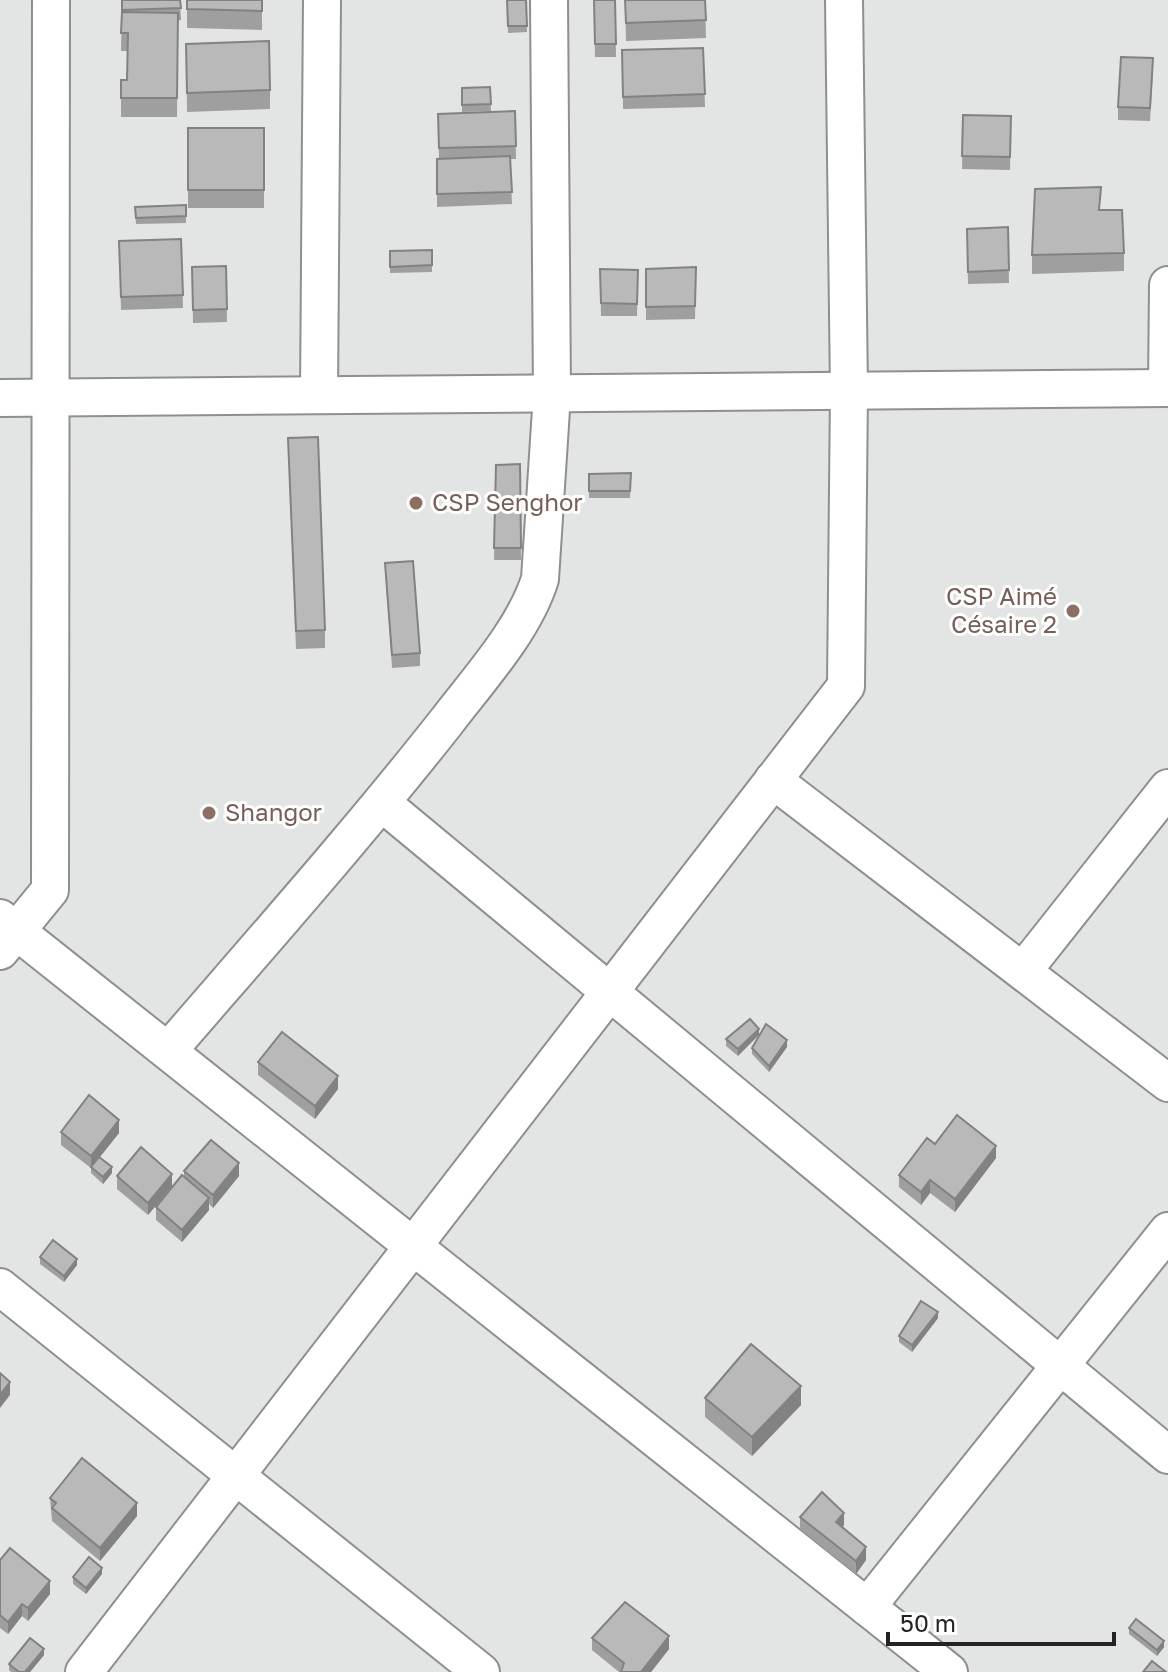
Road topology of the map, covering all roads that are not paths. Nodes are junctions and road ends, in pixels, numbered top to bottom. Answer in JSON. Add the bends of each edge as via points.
{"nodes":[{"id":1,"x":51,"y":0,"type":"edge"},
{"id":2,"x":322,"y":0,"type":"edge"},
{"id":3,"x":549,"y":0,"type":"edge"},
{"id":4,"x":844,"y":0,"type":"edge"},
{"id":5,"x":1168,"y":285,"type":"edge"},
{"id":6,"x":1168,"y":388,"type":"edge"},
{"id":7,"x":849,"y":391,"type":"junction"},
{"id":8,"x":552,"y":394,"type":"junction"},
{"id":9,"x":319,"y":395,"type":"junction"},
{"id":10,"x":0,"y":398,"type":"edge"},
{"id":11,"x":50,"y":398,"type":"junction"},
{"id":12,"x":773,"y":780,"type":"junction"},
{"id":13,"x":1168,"y":788,"type":"edge"},
{"id":14,"x":382,"y":803,"type":"junction"},
{"id":15,"x":5,"y":933,"type":"edge"},
{"id":16,"x":1023,"y":971,"type":"junction"},
{"id":17,"x":610,"y":992,"type":"junction"},
{"id":18,"x":168,"y":1051,"type":"junction"},
{"id":19,"x":1168,"y":1083,"type":"edge"},
{"id":20,"x":1168,"y":1231,"type":"edge"},
{"id":21,"x":413,"y":1246,"type":"junction"},
{"id":22,"x":0,"y":1287,"type":"edge"},
{"id":23,"x":1060,"y":1365,"type":"junction"},
{"id":24,"x":1168,"y":1455,"type":"edge"},
{"id":25,"x":236,"y":1475,"type":"junction"},
{"id":26,"x":867,"y":1607,"type":"junction"},
{"id":27,"x":84,"y":1672,"type":"edge"},
{"id":28,"x":481,"y":1672,"type":"edge"},
{"id":29,"x":949,"y":1672,"type":"edge"}],
"edges":[{"from":1,"to":11,"type":"street"},
{"from":2,"to":9,"type":"street"},
{"from":3,"to":8,"type":"street"},
{"from":4,"to":7,"type":"street"},
{"from":5,"to":6,"type":"street"},
{"from":6,"to":7,"type":"street"},
{"from":7,"to":8,"type":"street"},
{"from":7,"to":12,"type":"street","via":[[846,686]]},
{"from":8,"to":9,"type":"street"},
{"from":8,"to":14,"type":"street","via":[[540,579],[533,600]]},
{"from":9,"to":11,"type":"street"},
{"from":10,"to":11,"type":"street"},
{"from":11,"to":15,"type":"street","via":[[50,890]]},
{"from":12,"to":16,"type":"street"},
{"from":12,"to":17,"type":"street"},
{"from":13,"to":16,"type":"street"},
{"from":14,"to":17,"type":"street"},
{"from":14,"to":18,"type":"street"},
{"from":15,"to":18,"type":"street"},
{"from":16,"to":19,"type":"street"},
{"from":17,"to":21,"type":"street"},
{"from":17,"to":23,"type":"street"},
{"from":18,"to":21,"type":"street"},
{"from":20,"to":23,"type":"street"},
{"from":21,"to":25,"type":"street"},
{"from":21,"to":26,"type":"street"},
{"from":22,"to":25,"type":"street"},
{"from":23,"to":24,"type":"street"},
{"from":23,"to":26,"type":"street"},
{"from":25,"to":27,"type":"street"},
{"from":25,"to":28,"type":"street"},
{"from":26,"to":29,"type":"street"}]}
